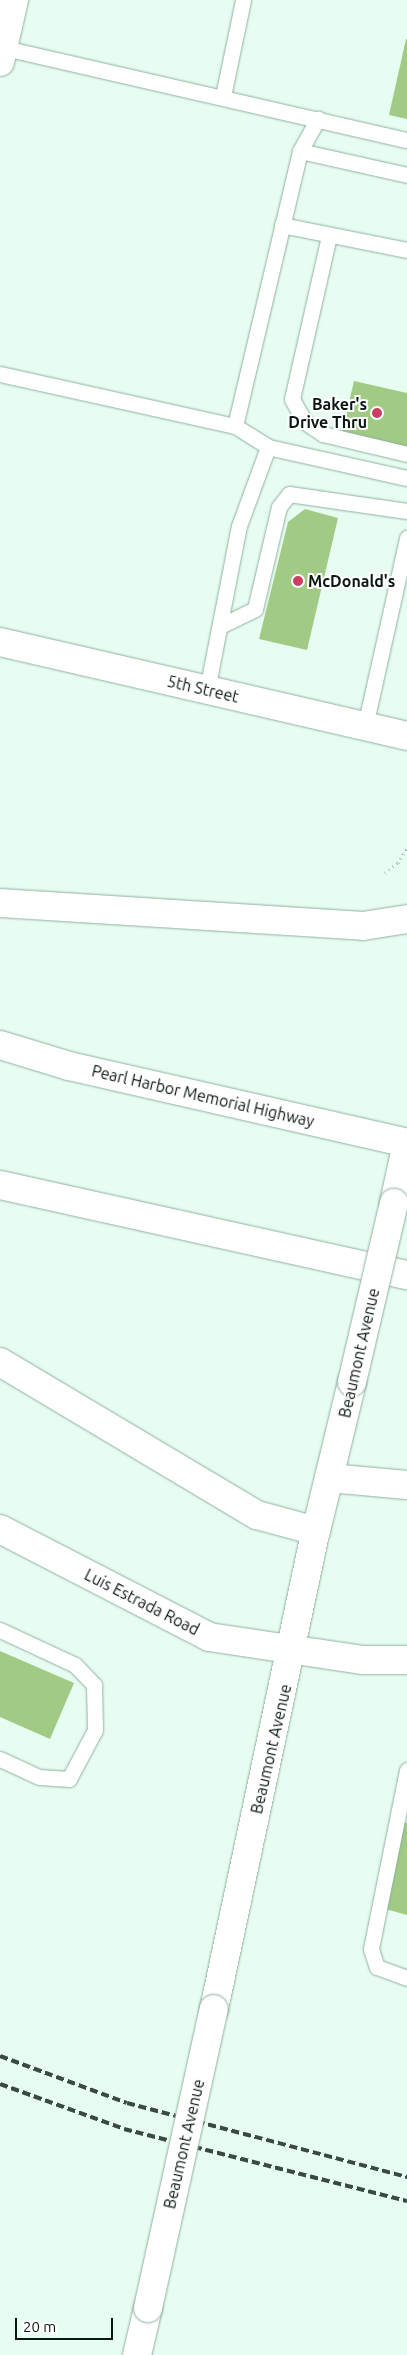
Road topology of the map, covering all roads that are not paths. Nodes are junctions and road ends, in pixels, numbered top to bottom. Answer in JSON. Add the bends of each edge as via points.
{"nodes":[{"id":1,"x":14,"y":0,"type":"edge"},
{"id":2,"x":243,"y":0,"type":"edge"},
{"id":3,"x":1,"y":52,"type":"edge"},
{"id":4,"x":224,"y":96,"type":"junction"},
{"id":5,"x":318,"y":119,"type":"junction"},
{"id":6,"x":407,"y":140,"type":"edge"},
{"id":7,"x":300,"y":151,"type":"junction"},
{"id":8,"x":407,"y":175,"type":"edge"},
{"id":9,"x":282,"y":225,"type":"junction"},
{"id":10,"x":329,"y":236,"type":"junction"},
{"id":11,"x":407,"y":250,"type":"edge"},
{"id":12,"x":0,"y":374,"type":"edge"},
{"id":13,"x":235,"y":426,"type":"junction"},
{"id":14,"x":268,"y":447,"type":"junction"},
{"id":15,"x":407,"y":454,"type":"edge"},
{"id":16,"x":407,"y":478,"type":"edge"},
{"id":17,"x":407,"y":512,"type":"edge"},
{"id":18,"x":407,"y":538,"type":"edge"},
{"id":19,"x":220,"y":626,"type":"junction"},
{"id":20,"x":0,"y":642,"type":"edge"},
{"id":21,"x":207,"y":690,"type":"junction"},
{"id":22,"x":365,"y":726,"type":"junction"},
{"id":23,"x":407,"y":736,"type":"edge"},
{"id":24,"x":0,"y":903,"type":"edge"},
{"id":25,"x":407,"y":919,"type":"edge"},
{"id":26,"x":0,"y":1045,"type":"edge"},
{"id":27,"x":407,"y":1143,"type":"edge"},
{"id":28,"x":0,"y":1185,"type":"edge"},
{"id":29,"x":407,"y":1275,"type":"edge"},
{"id":30,"x":0,"y":1362,"type":"edge"},
{"id":31,"x":329,"y":1478,"type":"junction"},
{"id":32,"x":407,"y":1485,"type":"edge"},
{"id":33,"x":0,"y":1529,"type":"edge"},
{"id":34,"x":316,"y":1531,"type":"junction"},
{"id":35,"x":0,"y":1630,"type":"edge"},
{"id":36,"x":292,"y":1651,"type":"junction"},
{"id":37,"x":407,"y":1660,"type":"edge"},
{"id":38,"x":0,"y":1759,"type":"edge"},
{"id":39,"x":407,"y":1770,"type":"edge"},
{"id":40,"x":400,"y":1977,"type":"edge"},
{"id":41,"x":137,"y":2355,"type":"edge"}],
"edges":[{"from":1,"to":3,"type":"main road"},
{"from":2,"to":4,"type":"lane"},
{"from":3,"to":4,"type":"lane"},
{"from":4,"to":5,"type":"lane"},
{"from":5,"to":6,"type":"lane"},
{"from":5,"to":7,"type":"lane"},
{"from":7,"to":8,"type":"lane"},
{"from":7,"to":9,"type":"lane"},
{"from":9,"to":10,"type":"lane"},
{"from":9,"to":13,"type":"lane"},
{"from":10,"to":11,"type":"lane"},
{"from":10,"to":15,"type":"lane","via":[[292,399],[304,422],[324,434]]},
{"from":12,"to":13,"type":"lane"},
{"from":13,"to":14,"type":"lane"},
{"from":14,"to":16,"type":"lane"},
{"from":14,"to":19,"type":"lane","via":[[239,526]]},
{"from":17,"to":19,"type":"lane","via":[[289,494],[279,507],[255,609]]},
{"from":18,"to":22,"type":"lane"},
{"from":19,"to":21,"type":"lane"},
{"from":20,"to":21,"type":"main road","name":"5th Street"},
{"from":21,"to":22,"type":"main road","name":"5th Street"},
{"from":22,"to":23,"type":"main road","name":"5th Street"},
{"from":24,"to":25,"type":"main road","via":[[363,926]]},
{"from":26,"to":27,"type":"main road","name":"Pearl Harbor Memorial Highway","via":[[69,1066]]},
{"from":27,"to":31,"type":"main road","name":"Beaumont Avenue","bridge":true},
{"from":28,"to":29,"type":"main road"},
{"from":30,"to":34,"type":"main road","via":[[257,1515]]},
{"from":31,"to":32,"type":"main road"},
{"from":31,"to":34,"type":"main road","name":"Beaumont Avenue"},
{"from":33,"to":36,"type":"main road","name":"Luis Estrada Road","via":[[209,1637]]},
{"from":34,"to":36,"type":"main road","name":"Beaumont Avenue"},
{"from":35,"to":38,"type":"lane","via":[[75,1665],[94,1685],[95,1730],[69,1778],[40,1777]]},
{"from":36,"to":37,"type":"main road","name":"Luis Estrada Road","via":[[368,1661]]},
{"from":36,"to":41,"type":"main road","name":"Beaumont Avenue","bridge":true},
{"from":39,"to":40,"type":"lane","via":[[370,1949],[377,1967]]}]}
